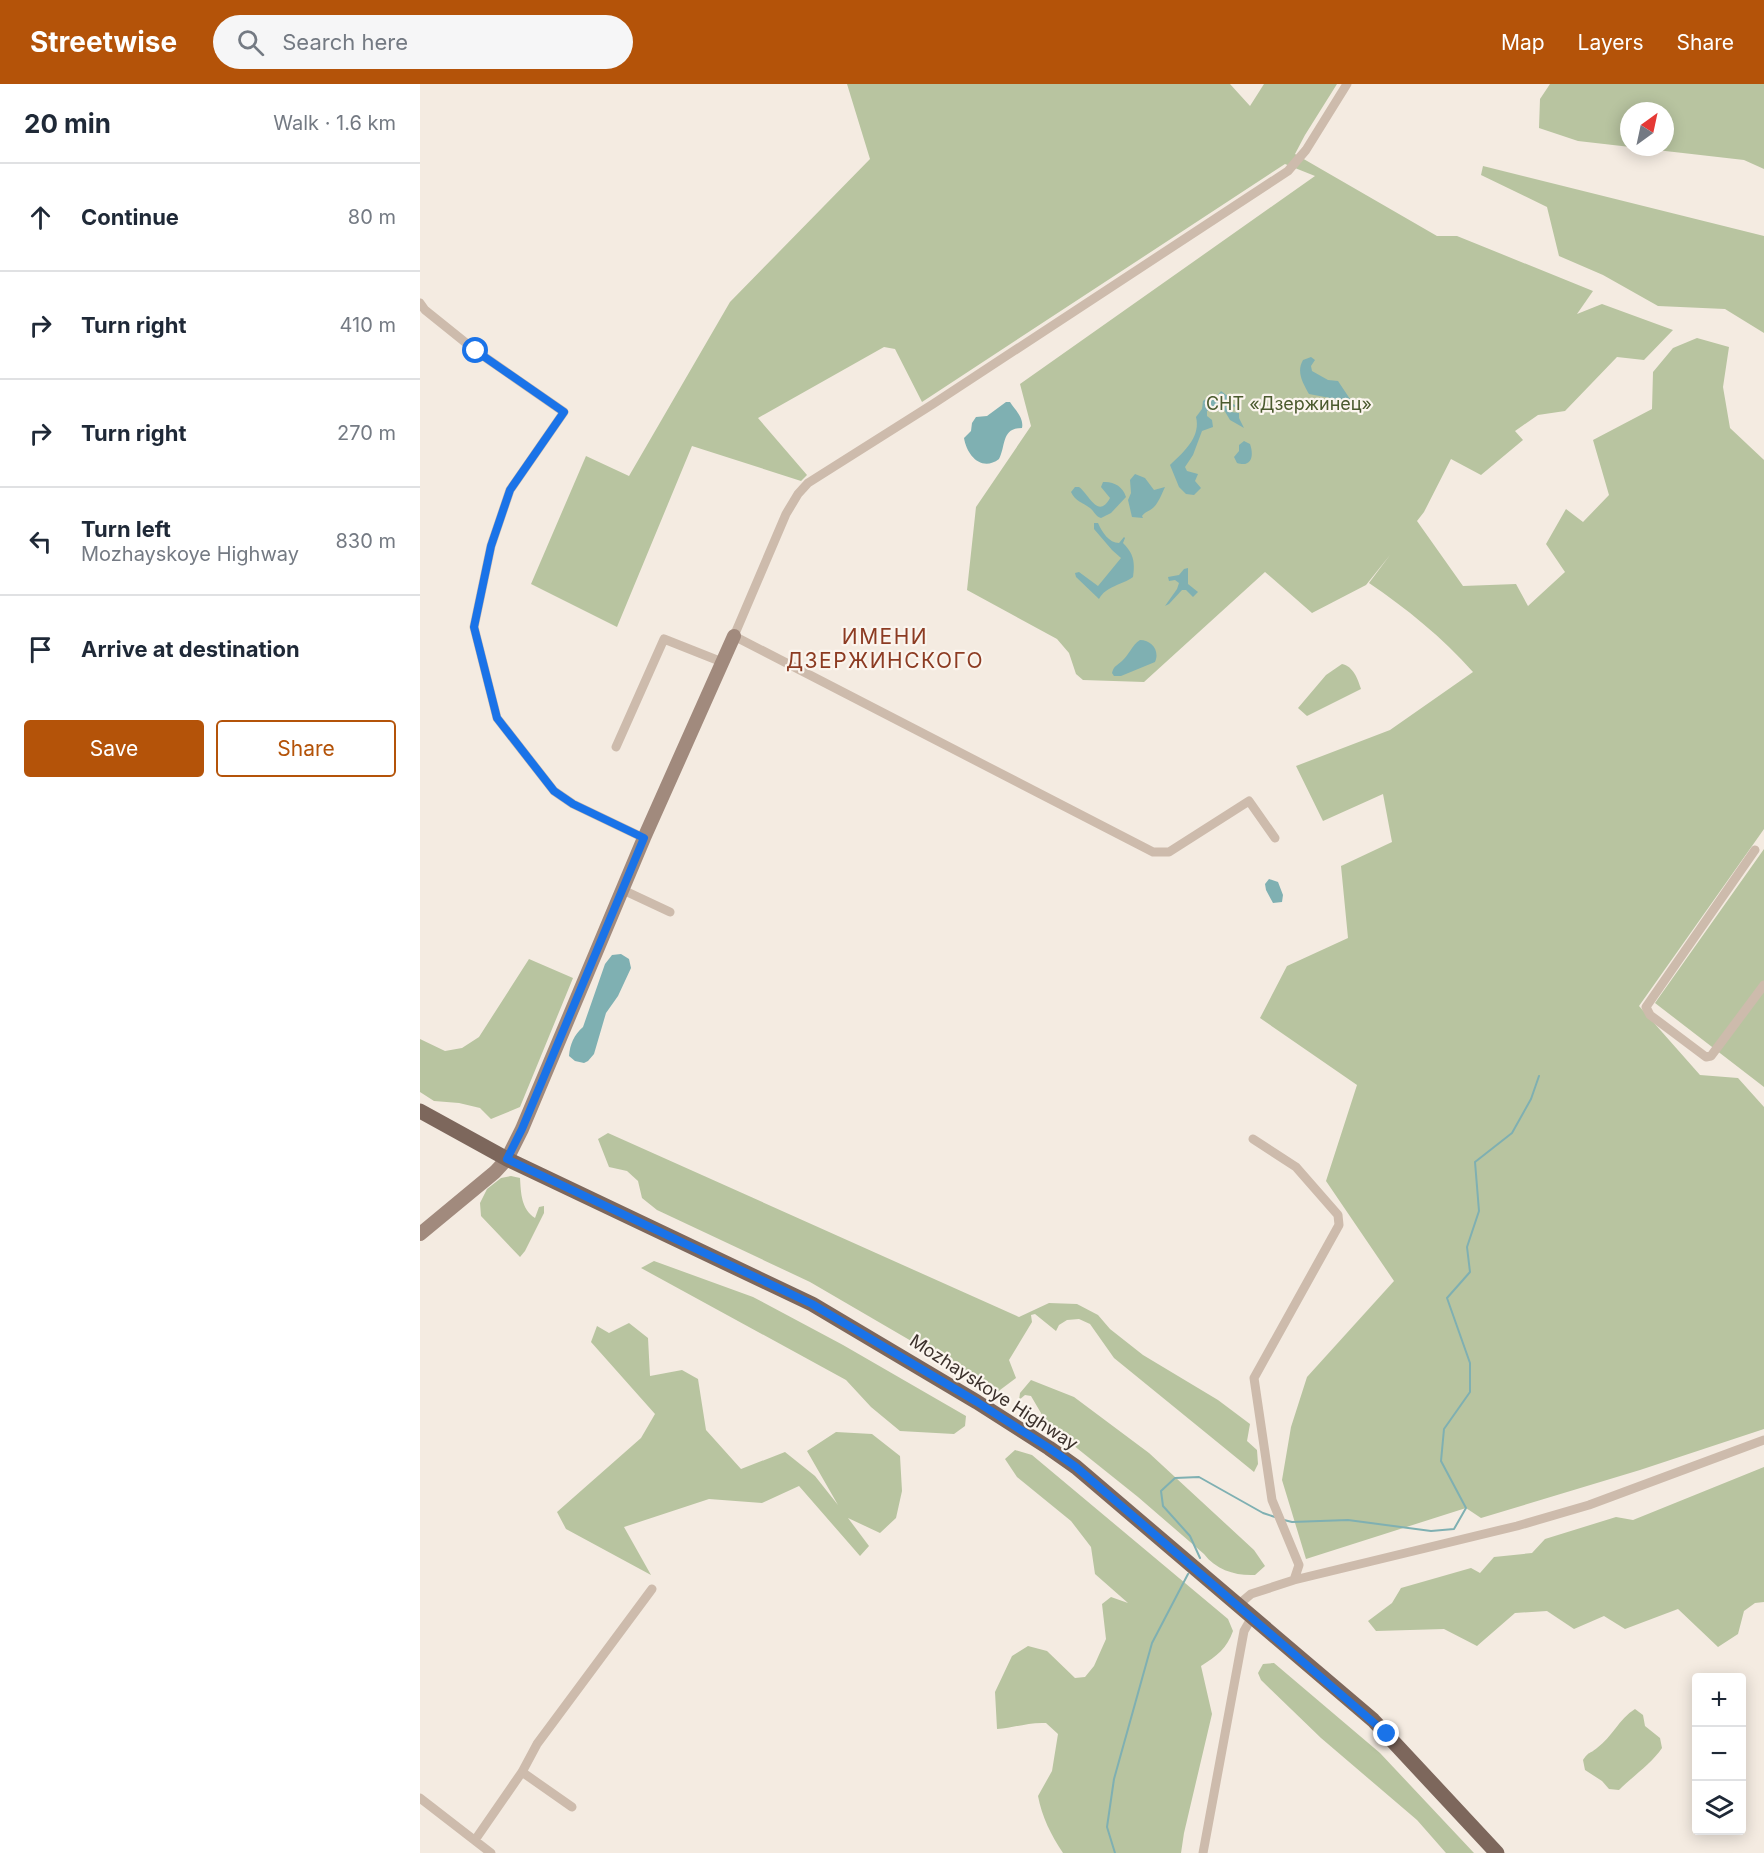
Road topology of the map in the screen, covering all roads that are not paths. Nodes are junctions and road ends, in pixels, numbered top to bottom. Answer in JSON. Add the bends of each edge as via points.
{"nodes":[{"id":1,"x":1347,"y":84,"type":"edge"},
{"id":2,"x":420,"y":303,"type":"edge"},
{"id":3,"x":734,"y":636,"type":"junction"},
{"id":4,"x":722,"y":662,"type":"junction"},
{"id":5,"x":616,"y":747,"type":"dead end"},
{"id":6,"x":644,"y":838,"type":"junction"},
{"id":7,"x":1275,"y":838,"type":"dead end"},
{"id":8,"x":1755,"y":850,"type":"dead end"},
{"id":9,"x":623,"y":890,"type":"junction"},
{"id":10,"x":670,"y":912,"type":"dead end"},
{"id":11,"x":1764,"y":985,"type":"edge"},
{"id":12,"x":420,"y":1111,"type":"edge"},
{"id":13,"x":1253,"y":1139,"type":"dead end"},
{"id":14,"x":507,"y":1159,"type":"junction"},
{"id":15,"x":420,"y":1233,"type":"edge"},
{"id":16,"x":1764,"y":1440,"type":"edge"},
{"id":17,"x":1294,"y":1581,"type":"junction"},
{"id":18,"x":652,"y":1589,"type":"dead end"},
{"id":19,"x":1238,"y":1605,"type":"junction"},
{"id":20,"x":1252,"y":1617,"type":"junction"},
{"id":21,"x":522,"y":1772,"type":"junction"},
{"id":22,"x":420,"y":1798,"type":"edge"},
{"id":23,"x":572,"y":1807,"type":"dead end"},
{"id":24,"x":475,"y":1840,"type":"junction"},
{"id":25,"x":491,"y":1853,"type":"edge"},
{"id":26,"x":1203,"y":1853,"type":"edge"},
{"id":27,"x":1497,"y":1853,"type":"edge"}],
"edges":[{"from":1,"to":3,"type":"street","via":[[1299,161],[1288,171],[808,483],[786,514]]},
{"from":2,"to":6,"type":"street","via":[[476,351],[564,412],[510,490],[491,546],[474,627],[497,718],[554,791]]},
{"from":3,"to":4,"type":"street"},
{"from":3,"to":7,"type":"street","via":[[1153,852],[1169,852],[1249,801]]},
{"from":4,"to":5,"type":"street","via":[[664,639]]},
{"from":4,"to":6,"type":"street"},
{"from":6,"to":9,"type":"street"},
{"from":8,"to":11,"type":"street","via":[[1646,1007],[1650,1015],[1706,1057],[1711,1056]]},
{"from":9,"to":10,"type":"street"},
{"from":9,"to":14,"type":"street"},
{"from":12,"to":14,"type":"main road","name":"Mozhayskoye Highway"},
{"from":13,"to":17,"type":"street","via":[[1296,1167],[1338,1215],[1339,1225],[1254,1377],[1272,1500],[1299,1565]]},
{"from":14,"to":15,"type":"street"},
{"from":14,"to":19,"type":"main road","name":"Mozhayskoye Highway","via":[[786,1290],[918,1365],[1067,1460]]},
{"from":16,"to":17,"type":"street","via":[[1589,1505]]},
{"from":17,"to":19,"type":"street","via":[[1251,1594]]},
{"from":18,"to":21,"type":"street","via":[[537,1744]]},
{"from":19,"to":20,"type":"main road","name":"Mozhayskoye Highway"},
{"from":20,"to":26,"type":"street","via":[[1244,1631]]},
{"from":20,"to":27,"type":"main road","name":"Mozhayskoye Highway","via":[[1380,1727]]},
{"from":21,"to":23,"type":"street"},
{"from":21,"to":24,"type":"street"},
{"from":22,"to":24,"type":"street"},
{"from":24,"to":25,"type":"street"}]}
